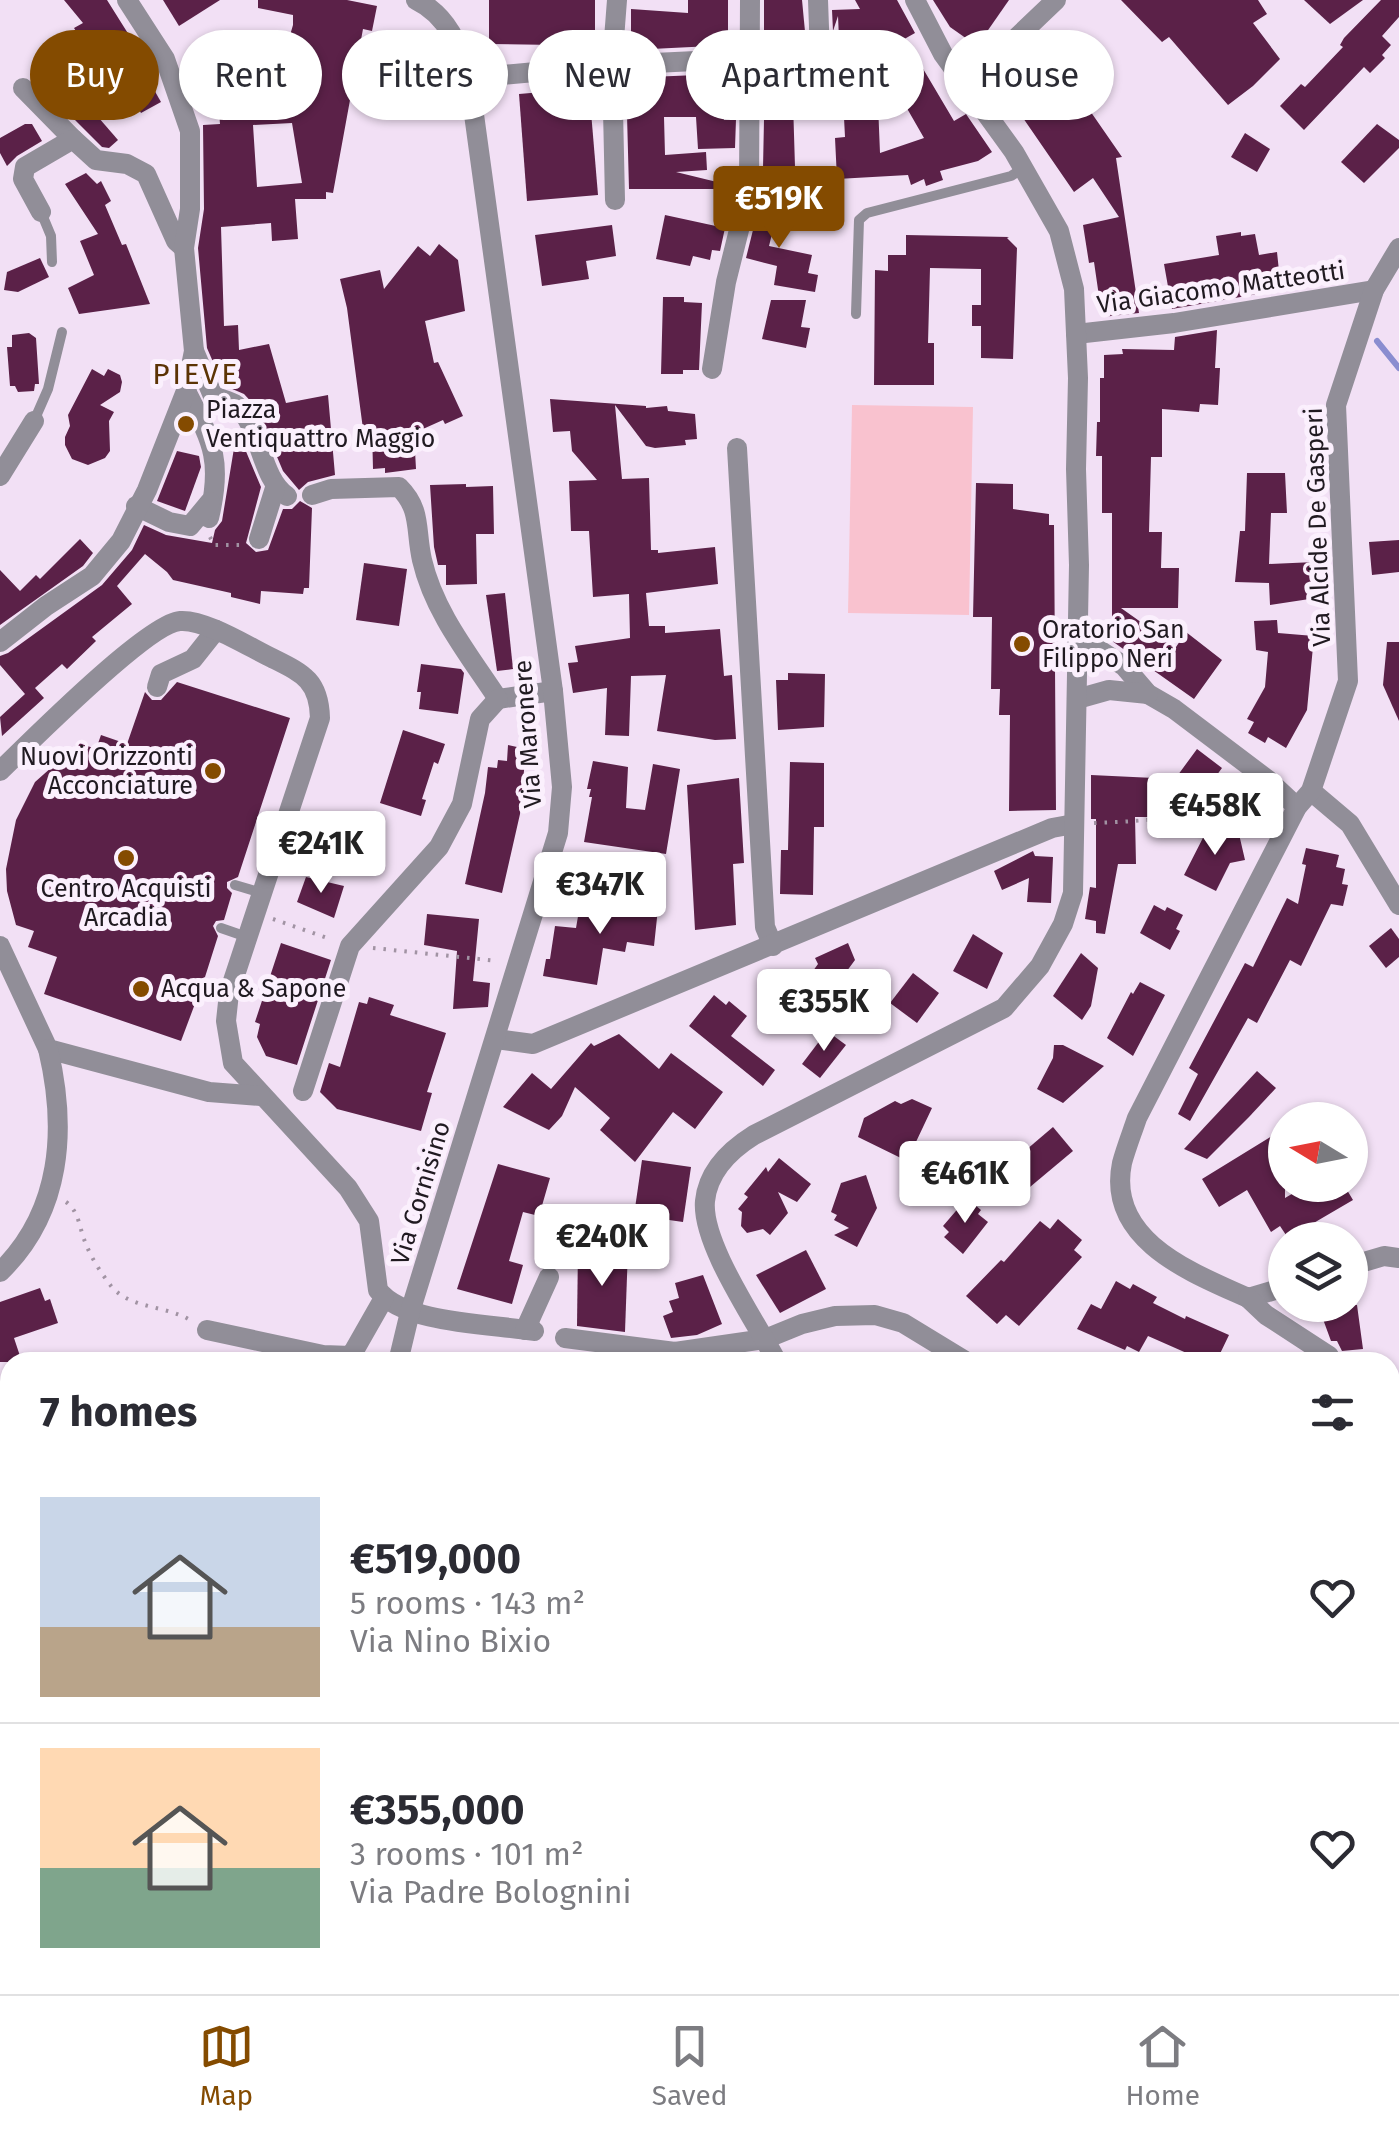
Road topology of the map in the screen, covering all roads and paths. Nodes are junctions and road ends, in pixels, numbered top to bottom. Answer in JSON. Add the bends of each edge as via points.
{"nodes":[{"id":1,"x":127,"y":0,"type":"edge"},
{"id":2,"x":416,"y":0,"type":"edge"},
{"id":3,"x":617,"y":0,"type":"edge"},
{"id":4,"x":750,"y":0,"type":"edge"},
{"id":5,"x":818,"y":0,"type":"edge"},
{"id":6,"x":915,"y":0,"type":"edge"},
{"id":7,"x":1056,"y":0,"type":"edge"},
{"id":8,"x":449,"y":30,"type":"edge"},
{"id":9,"x":615,"y":30,"type":"edge"},
{"id":10,"x":750,"y":30,"type":"edge"},
{"id":11,"x":819,"y":30,"type":"edge"},
{"id":12,"x":1025,"y":30,"type":"edge"},
{"id":13,"x":944,"y":55,"type":"edge"},
{"id":14,"x":23,"y":88,"type":"dead end"},
{"id":15,"x":475,"y":120,"type":"edge"},
{"id":16,"x":613,"y":120,"type":"edge"},
{"id":17,"x":749,"y":120,"type":"edge"},
{"id":18,"x":990,"y":120,"type":"edge"},
{"id":19,"x":73,"y":139,"type":"junction"},
{"id":20,"x":1022,"y":168,"type":"junction"},
{"id":21,"x":615,"y":200,"type":"dead end"},
{"id":22,"x":41,"y":212,"type":"joint"},
{"id":23,"x":184,"y":248,"type":"junction"},
{"id":24,"x":1399,"y":248,"type":"edge"},
{"id":25,"x":52,"y":262,"type":"dead end"},
{"id":26,"x":1374,"y":290,"type":"junction"},
{"id":27,"x":856,"y":314,"type":"dead end"},
{"id":28,"x":62,"y":332,"type":"dead end"},
{"id":29,"x":1076,"y":334,"type":"junction"},
{"id":30,"x":194,"y":351,"type":"junction"},
{"id":31,"x":712,"y":369,"type":"dead end"},
{"id":32,"x":186,"y":391,"type":"junction"},
{"id":33,"x":34,"y":421,"type":"joint"},
{"id":34,"x":736,"y":448,"type":"dead end"},
{"id":35,"x":0,"y":476,"type":"edge"},
{"id":36,"x":214,"y":496,"type":"junction"},
{"id":37,"x":312,"y":496,"type":"dead end"},
{"id":38,"x":136,"y":506,"type":"junction"},
{"id":39,"x":209,"y":518,"type":"joint"},
{"id":40,"x":259,"y":539,"type":"joint"},
{"id":41,"x":216,"y":630,"type":"junction"},
{"id":42,"x":1079,"y":637,"type":"junction"},
{"id":43,"x":0,"y":642,"type":"edge"},
{"id":44,"x":157,"y":687,"type":"dead end"},
{"id":45,"x":553,"y":692,"type":"junction"},
{"id":46,"x":1148,"y":694,"type":"junction"},
{"id":47,"x":498,"y":699,"type":"junction"},
{"id":48,"x":1077,"y":699,"type":"junction"},
{"id":49,"x":0,"y":771,"type":"edge"},
{"id":50,"x":1268,"y":780,"type":"junction"},
{"id":51,"x":1304,"y":799,"type":"junction"},
{"id":52,"x":1074,"y":824,"type":"junction"},
{"id":53,"x":236,"y":884,"type":"dead end"},
{"id":54,"x":258,"y":903,"type":"junction"},
{"id":55,"x":1399,"y":906,"type":"edge"},
{"id":56,"x":221,"y":928,"type":"dead end"},
{"id":57,"x":247,"y":937,"type":"junction"},
{"id":58,"x":0,"y":946,"type":"edge"},
{"id":59,"x":350,"y":946,"type":"junction"},
{"id":60,"x":773,"y":946,"type":"junction"},
{"id":61,"x":518,"y":963,"type":"junction"},
{"id":62,"x":202,"y":985,"type":"dead end"},
{"id":63,"x":229,"y":993,"type":"junction"},
{"id":64,"x":496,"y":1038,"type":"junction"},
{"id":65,"x":48,"y":1048,"type":"junction"},
{"id":66,"x":303,"y":1091,"type":"dead end"},
{"id":67,"x":261,"y":1096,"type":"junction"},
{"id":68,"x":52,"y":1191,"type":"junction"},
{"id":69,"x":1399,"y":1258,"type":"edge"},
{"id":70,"x":1368,"y":1261,"type":"edge"},
{"id":71,"x":0,"y":1272,"type":"edge"},
{"id":72,"x":549,"y":1277,"type":"dead end"},
{"id":73,"x":1268,"y":1292,"type":"edge"},
{"id":74,"x":384,"y":1298,"type":"junction"},
{"id":75,"x":1248,"y":1298,"type":"junction"},
{"id":76,"x":410,"y":1312,"type":"junction"},
{"id":77,"x":207,"y":1330,"type":"joint"},
{"id":78,"x":565,"y":1338,"type":"dead end"},
{"id":79,"x":765,"y":1339,"type":"junction"},
{"id":80,"x":308,"y":1352,"type":"edge"},
{"id":81,"x":353,"y":1352,"type":"edge"},
{"id":82,"x":400,"y":1352,"type":"edge"},
{"id":83,"x":772,"y":1352,"type":"edge"},
{"id":84,"x":950,"y":1352,"type":"edge"},
{"id":85,"x":1323,"y":1352,"type":"edge"}],
"edges":[{"from":1,"to":23,"type":"street","via":[[165,59],[190,131]]},
{"from":2,"to":8,"type":"street","name":"Via Maronere"},
{"from":3,"to":9,"type":"street"},
{"from":4,"to":10,"type":"street"},
{"from":5,"to":11,"type":"street"},
{"from":6,"to":13,"type":"street","name":"Via Giacomo Matteotti"},
{"from":7,"to":12,"type":"street"},
{"from":14,"to":19,"type":"street"},
{"from":15,"to":45,"type":"street","name":"Via Maronere"},
{"from":16,"to":21,"type":"street"},
{"from":17,"to":31,"type":"street","via":[[748,190]]},
{"from":18,"to":20,"type":"street","name":"Via Giacomo Matteotti"},
{"from":19,"to":22,"type":"street","via":[[25,167],[23,179]]},
{"from":19,"to":23,"type":"street","via":[[96,160],[146,174]]},
{"from":20,"to":27,"type":"lane","via":[[859,220]]},
{"from":20,"to":29,"type":"street","name":"Via Giacomo Matteotti","via":[[1059,231],[1074,289]]},
{"from":22,"to":25,"type":"lane","via":[[52,236]]},
{"from":23,"to":30,"type":"street"},
{"from":24,"to":26,"type":"street","name":"Via Alcide De Gasperi"},
{"from":26,"to":29,"type":"street","name":"Via Giacomo Matteotti"},
{"from":26,"to":51,"type":"street","name":"Via Alcide De Gasperi","via":[[1336,405],[1348,680]]},
{"from":28,"to":33,"type":"lane"},
{"from":29,"to":42,"type":"street","name":"Via Giacomo Matteotti"},
{"from":30,"to":32,"type":"street"},
{"from":30,"to":40,"type":"street","via":[[214,396],[236,406],[281,492]]},
{"from":32,"to":36,"type":"street","via":[[214,445]]},
{"from":32,"to":38,"type":"street"},
{"from":33,"to":35,"type":"street"},
{"from":34,"to":60,"type":"street","via":[[765,927]]},
{"from":36,"to":38,"type":"street","via":[[190,526]]},
{"from":36,"to":39,"type":"street"},
{"from":37,"to":47,"type":"street","via":[[331,489],[399,487],[414,502],[427,580]]},
{"from":38,"to":43,"type":"street","via":[[121,541],[92,576]]},
{"from":39,"to":40,"type":"path","via":[[214,545],[254,545]]},
{"from":41,"to":44,"type":"street","via":[[193,659],[161,674]]},
{"from":41,"to":49,"type":"street","via":[[182,620],[159,628]]},
{"from":41,"to":54,"type":"street","via":[[298,671],[320,698],[320,718]]},
{"from":42,"to":46,"type":"street","via":[[1124,666]]},
{"from":42,"to":48,"type":"street","name":"Via Giacomo Matteotti"},
{"from":45,"to":47,"type":"street"},
{"from":45,"to":61,"type":"street","name":"Via Maronere","via":[[562,787],[558,833]]},
{"from":46,"to":48,"type":"street","via":[[1109,690]]},
{"from":46,"to":50,"type":"street"},
{"from":47,"to":59,"type":"street","via":[[480,719],[462,804],[439,847]]},
{"from":48,"to":52,"type":"street","name":"Via Giacomo Matteotti"},
{"from":50,"to":51,"type":"street"},
{"from":50,"to":52,"type":"path","via":[[1232,800],[1162,820]]},
{"from":51,"to":55,"type":"street","via":[[1350,824]]},
{"from":51,"to":75,"type":"street","name":"Via Alcide De Gasperi","via":[[1137,1118],[1121,1166],[1124,1204],[1148,1244],[1178,1266]]},
{"from":52,"to":60,"type":"street"},
{"from":52,"to":79,"type":"street","name":"Via Giacomo Matteotti","via":[[1073,893],[1063,924],[1040,966],[1004,1008],[754,1135],[716,1170],[705,1201],[711,1236]]},
{"from":53,"to":54,"type":"lane"},
{"from":54,"to":57,"type":"street"},
{"from":54,"to":59,"type":"path"},
{"from":56,"to":57,"type":"lane"},
{"from":57,"to":63,"type":"street"},
{"from":58,"to":65,"type":"street"},
{"from":59,"to":61,"type":"path"},
{"from":59,"to":66,"type":"street"},
{"from":60,"to":64,"type":"street","via":[[533,1044]]},
{"from":61,"to":64,"type":"street","name":"Via Maronere"},
{"from":62,"to":63,"type":"lane"},
{"from":63,"to":67,"type":"street","via":[[233,1063]]},
{"from":64,"to":76,"type":"street","name":"Via Cornisino"},
{"from":65,"to":67,"type":"street","via":[[208,1092]]},
{"from":65,"to":68,"type":"street","via":[[58,1114]]},
{"from":67,"to":74,"type":"street","via":[[348,1188],[369,1221]]},
{"from":68,"to":71,"type":"street","via":[[44,1213]]},
{"from":68,"to":77,"type":"path","via":[[75,1208],[86,1245],[112,1287],[128,1300],[176,1311]]},
{"from":69,"to":70,"type":"street"},
{"from":72,"to":76,"type":"street","via":[[530,1330]]},
{"from":73,"to":75,"type":"street"},
{"from":74,"to":76,"type":"street"},
{"from":74,"to":81,"type":"street"},
{"from":75,"to":85,"type":"street","name":"Via Alcide De Gasperi"},
{"from":76,"to":82,"type":"street","name":"Via Cornisino"},
{"from":77,"to":80,"type":"street"},
{"from":78,"to":79,"type":"street","via":[[676,1352]]},
{"from":79,"to":83,"type":"street","name":"Via Giacomo Matteotti"},
{"from":79,"to":84,"type":"street","via":[[835,1316],[875,1315],[903,1322]]}]}
